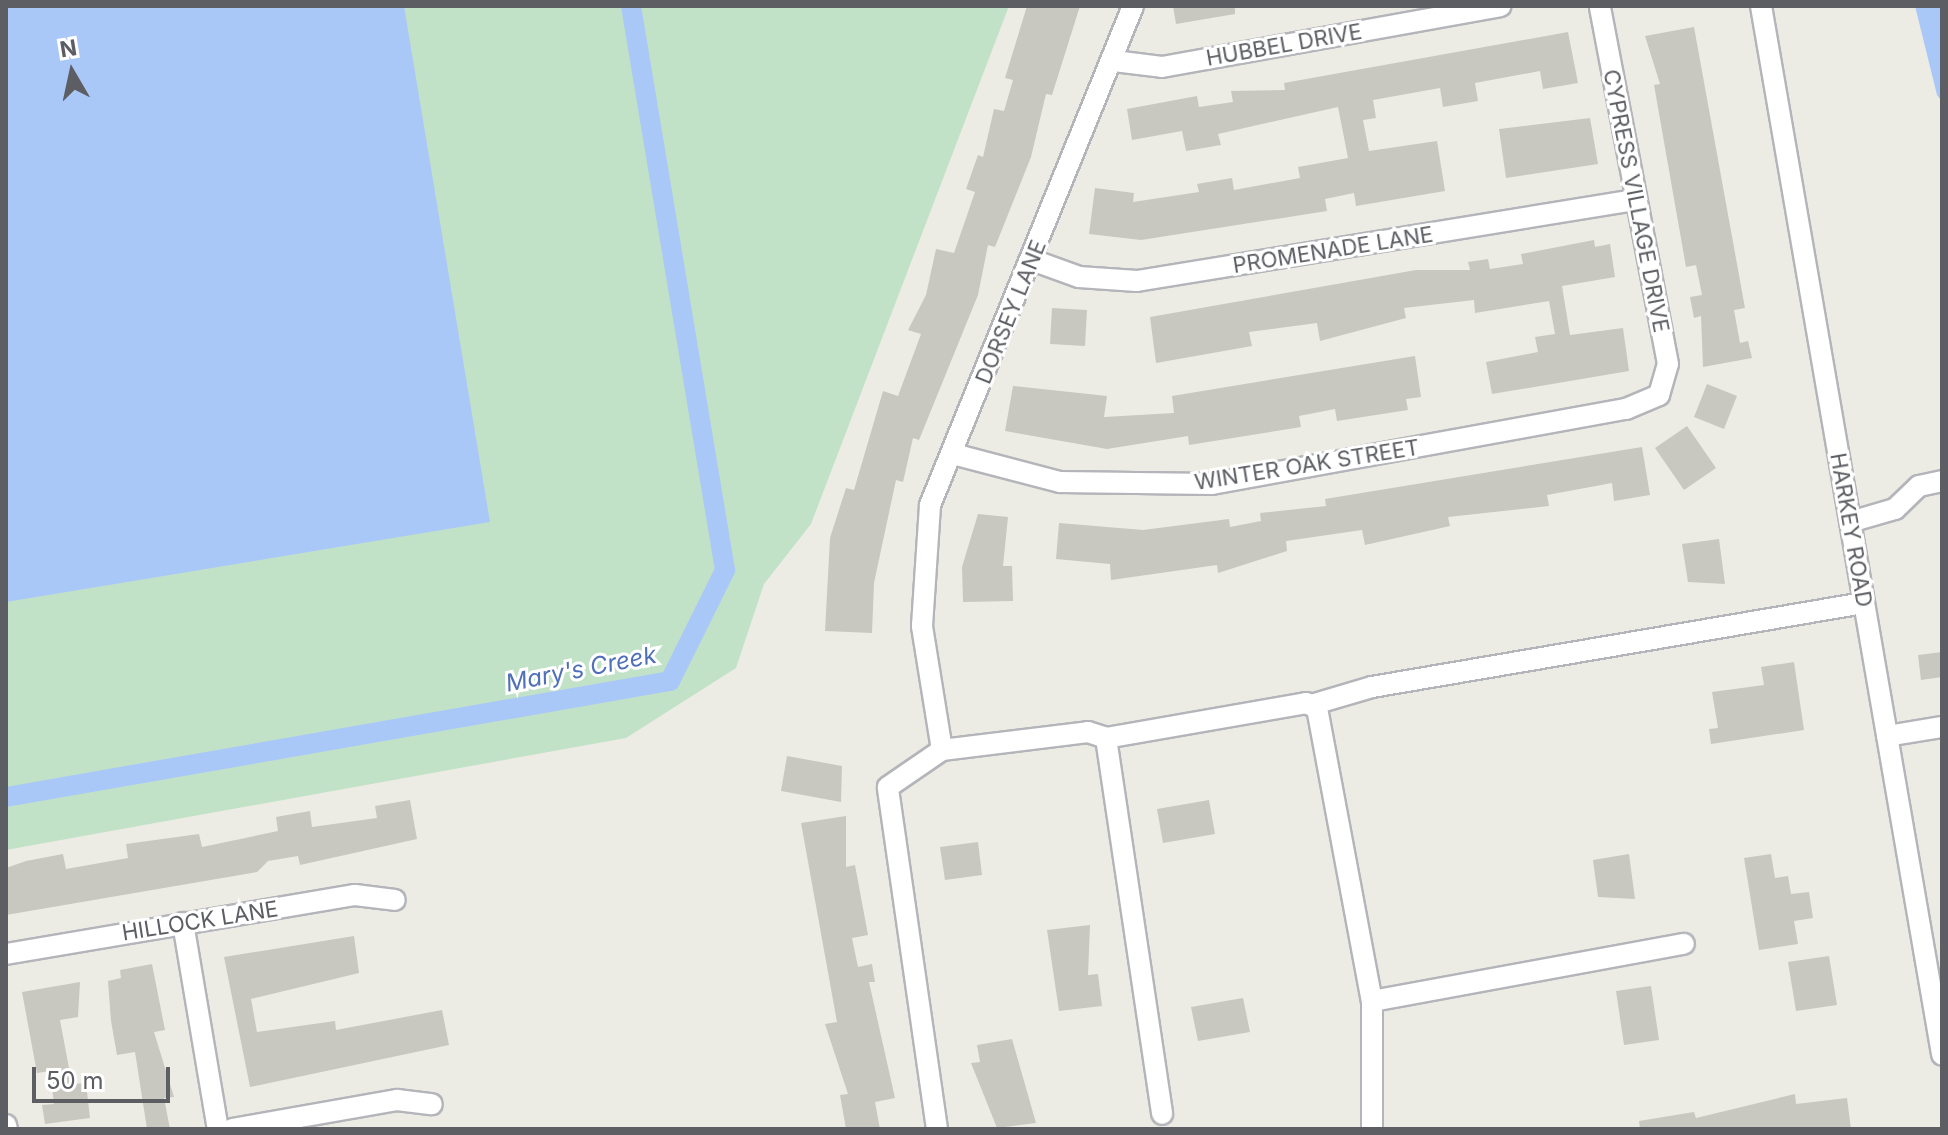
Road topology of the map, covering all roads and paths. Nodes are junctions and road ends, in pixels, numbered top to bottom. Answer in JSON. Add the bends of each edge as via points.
{"nodes":[{"id":1,"x":1133,"y":6,"type":"edge"},
{"id":2,"x":1501,"y":6,"type":"edge"},
{"id":3,"x":1600,"y":6,"type":"edge"},
{"id":4,"x":1761,"y":6,"type":"edge"},
{"id":5,"x":1114,"y":61,"type":"junction"},
{"id":6,"x":1635,"y":200,"type":"junction"},
{"id":7,"x":1032,"y":260,"type":"junction"},
{"id":8,"x":1659,"y":395,"type":"joint"},
{"id":9,"x":953,"y":454,"type":"junction"},
{"id":10,"x":1942,"y":481,"type":"edge"},
{"id":11,"x":1850,"y":522,"type":"junction"},
{"id":12,"x":1864,"y":603,"type":"junction"},
{"id":13,"x":1311,"y":705,"type":"junction"},
{"id":14,"x":1942,"y":727,"type":"edge"},
{"id":15,"x":1887,"y":736,"type":"junction"},
{"id":16,"x":1106,"y":738,"type":"junction"},
{"id":17,"x":942,"y":750,"type":"junction"},
{"id":18,"x":395,"y":900,"type":"dead end"},
{"id":19,"x":183,"y":923,"type":"junction"},
{"id":20,"x":1684,"y":944,"type":"dead end"},
{"id":21,"x":6,"y":954,"type":"edge"},
{"id":22,"x":1936,"y":979,"type":"edge"},
{"id":23,"x":1372,"y":1001,"type":"junction"},
{"id":24,"x":1942,"y":1054,"type":"edge"},
{"id":25,"x":432,"y":1104,"type":"dead end"},
{"id":26,"x":1162,"y":1114,"type":"dead end"},
{"id":27,"x":218,"y":1129,"type":"edge"},
{"id":28,"x":232,"y":1129,"type":"edge"},
{"id":29,"x":937,"y":1129,"type":"edge"},
{"id":30,"x":1372,"y":1129,"type":"edge"}],
"edges":[{"from":1,"to":5,"type":"street","name":"DORSEY LANE"},
{"from":2,"to":5,"type":"street","name":"HUBBEL DRIVE","via":[[1162,67]]},
{"from":3,"to":6,"type":"street","name":"CYPRESS VILLAGE DRIVE"},
{"from":4,"to":11,"type":"street","name":"HARKEY ROAD"},
{"from":5,"to":7,"type":"street","name":"DORSEY LANE"},
{"from":6,"to":7,"type":"street","name":"PROMENADE LANE","via":[[1137,281],[1079,277]]},
{"from":6,"to":8,"type":"street","name":"CYPRESS VILLAGE DRIVE","via":[[1668,364]]},
{"from":7,"to":9,"type":"street","name":"DORSEY LANE"},
{"from":8,"to":9,"type":"street","name":"WINTER OAK STREET","via":[[1626,409],[1212,484],[1060,482]]},
{"from":9,"to":17,"type":"street","name":"DORSEY LANE","via":[[930,505],[922,626]]},
{"from":10,"to":11,"type":"street","via":[[1919,486],[1895,509]]},
{"from":11,"to":12,"type":"street","name":"HARKEY ROAD"},
{"from":12,"to":13,"type":"street","via":[[1372,687]]},
{"from":12,"to":15,"type":"street","name":"HARKEY ROAD"},
{"from":13,"to":16,"type":"street"},
{"from":13,"to":23,"type":"street","via":[[1325,723]]},
{"from":14,"to":15,"type":"street"},
{"from":15,"to":22,"type":"street","name":"HARKEY ROAD"},
{"from":16,"to":17,"type":"street","via":[[1088,732]]},
{"from":16,"to":26,"type":"street"},
{"from":17,"to":29,"type":"street","via":[[888,787]]},
{"from":18,"to":19,"type":"street","name":"HILLOCK LANE","via":[[355,895]]},
{"from":19,"to":21,"type":"street","name":"HILLOCK LANE"},
{"from":19,"to":27,"type":"street"},
{"from":20,"to":23,"type":"street"},
{"from":22,"to":24,"type":"street","name":"HARKEY ROAD"},
{"from":23,"to":30,"type":"street"},
{"from":25,"to":28,"type":"street","via":[[397,1100]]}]}
